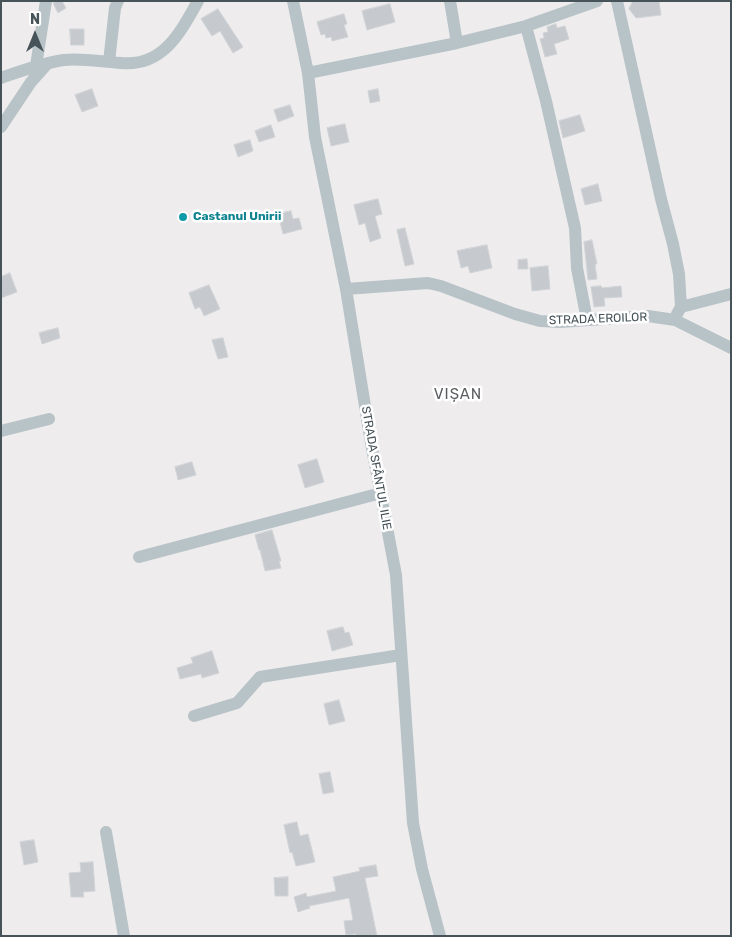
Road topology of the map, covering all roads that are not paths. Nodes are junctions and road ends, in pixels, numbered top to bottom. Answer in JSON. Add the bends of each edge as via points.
{"nodes":[{"id":1,"x":46,"y":1,"type":"edge"},
{"id":2,"x":118,"y":1,"type":"edge"},
{"id":3,"x":198,"y":1,"type":"edge"},
{"id":4,"x":293,"y":1,"type":"edge"},
{"id":5,"x":450,"y":1,"type":"edge"},
{"id":6,"x":597,"y":1,"type":"edge"},
{"id":7,"x":617,"y":1,"type":"edge"},
{"id":8,"x":526,"y":26,"type":"junction"},
{"id":9,"x":457,"y":44,"type":"junction"},
{"id":10,"x":109,"y":62,"type":"junction"},
{"id":11,"x":42,"y":65,"type":"junction"},
{"id":12,"x":308,"y":73,"type":"junction"},
{"id":13,"x":1,"y":78,"type":"edge"},
{"id":14,"x":1,"y":128,"type":"edge"},
{"id":15,"x":346,"y":289,"type":"junction"},
{"id":16,"x":731,"y":294,"type":"edge"},
{"id":17,"x":681,"y":307,"type":"junction"},
{"id":18,"x":587,"y":320,"type":"junction"},
{"id":19,"x":674,"y":320,"type":"junction"},
{"id":20,"x":731,"y":348,"type":"edge"},
{"id":21,"x":48,"y":419,"type":"dead end"},
{"id":22,"x":1,"y":431,"type":"edge"},
{"id":23,"x":380,"y":493,"type":"junction"},
{"id":24,"x":139,"y":557,"type":"dead end"},
{"id":25,"x":401,"y":655,"type":"junction"},
{"id":26,"x":194,"y":716,"type":"dead end"},
{"id":27,"x":106,"y":832,"type":"dead end"},
{"id":28,"x":124,"y":936,"type":"edge"},
{"id":29,"x":440,"y":936,"type":"edge"}],
"edges":[{"from":1,"to":11,"type":"street"},
{"from":2,"to":10,"type":"street"},
{"from":3,"to":10,"type":"street","via":[[180,32],[157,56],[135,64]]},
{"from":4,"to":12,"type":"street","name":"STRADA SFÂNTUL ILIE"},
{"from":5,"to":9,"type":"street"},
{"from":6,"to":8,"type":"street"},
{"from":7,"to":17,"type":"street","via":[[673,244]]},
{"from":8,"to":9,"type":"street"},
{"from":8,"to":18,"type":"street","via":[[575,228],[577,268]]},
{"from":9,"to":12,"type":"street"},
{"from":10,"to":11,"type":"street","via":[[64,60]]},
{"from":11,"to":13,"type":"street"},
{"from":11,"to":14,"type":"street"},
{"from":12,"to":15,"type":"street","name":"STRADA SFÂNTUL ILIE","via":[[315,136]]},
{"from":15,"to":18,"type":"street","name":"STRADA EROILOR","via":[[428,283],[540,321]]},
{"from":15,"to":23,"type":"street","name":"STRADA SFÂNTUL ILIE"},
{"from":16,"to":17,"type":"street"},
{"from":17,"to":19,"type":"street"},
{"from":18,"to":19,"type":"street","name":"STRADA EROILOR","via":[[648,316]]},
{"from":19,"to":20,"type":"street","name":"STRADA EROILOR"},
{"from":21,"to":22,"type":"street"},
{"from":23,"to":24,"type":"street"},
{"from":23,"to":25,"type":"street","name":"STRADA SFÂNTUL ILIE","via":[[396,575]]},
{"from":25,"to":26,"type":"street","via":[[260,677],[237,703]]},
{"from":25,"to":29,"type":"street","name":"STRADA SFÂNTUL ILIE","via":[[413,823]]},
{"from":27,"to":28,"type":"street"}]}
